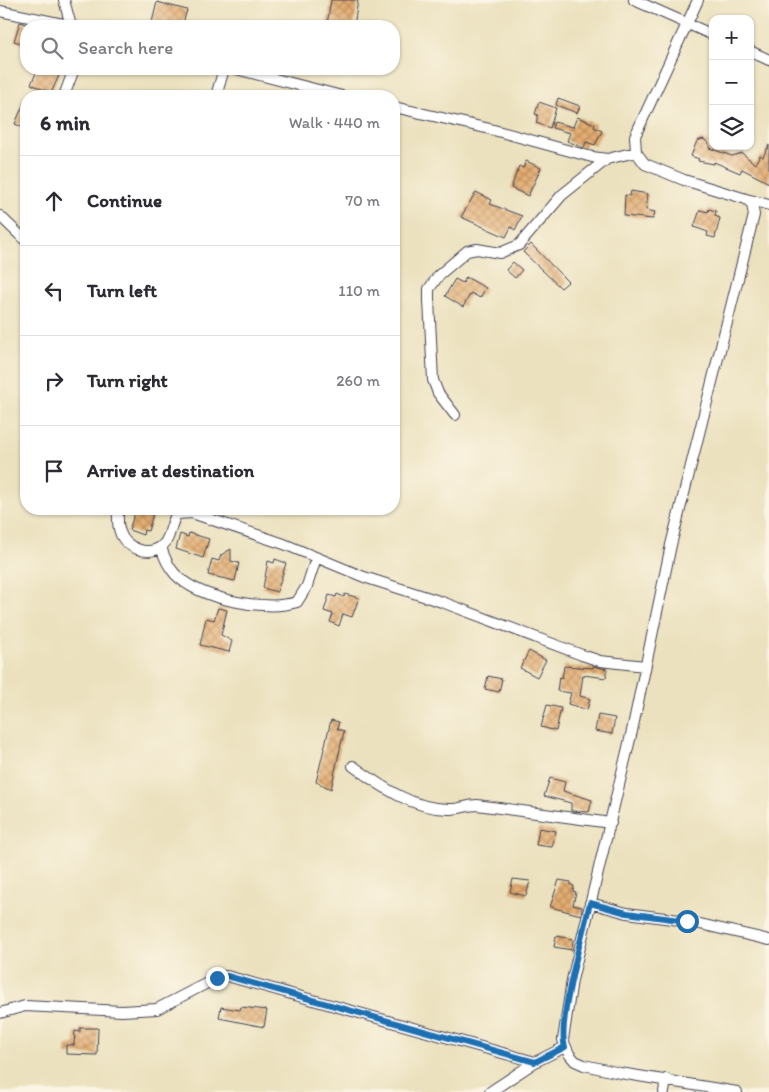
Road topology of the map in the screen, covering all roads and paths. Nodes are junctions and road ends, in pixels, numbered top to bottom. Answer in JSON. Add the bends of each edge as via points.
{"nodes":[{"id":1,"x":64,"y":0,"type":"edge"},
{"id":2,"x":634,"y":0,"type":"edge"},
{"id":3,"x":698,"y":0,"type":"edge"},
{"id":4,"x":0,"y":11,"type":"edge"},
{"id":5,"x":43,"y":20,"type":"edge"},
{"id":6,"x":70,"y":20,"type":"edge"},
{"id":7,"x":687,"y":24,"type":"junction"},
{"id":8,"x":709,"y":33,"type":"edge"},
{"id":9,"x":754,"y":53,"type":"edge"},
{"id":10,"x":769,"y":60,"type":"edge"},
{"id":11,"x":72,"y":75,"type":"edge"},
{"id":12,"x":222,"y":75,"type":"edge"},
{"id":13,"x":260,"y":75,"type":"edge"},
{"id":14,"x":66,"y":90,"type":"edge"},
{"id":15,"x":218,"y":90,"type":"edge"},
{"id":16,"x":318,"y":90,"type":"edge"},
{"id":17,"x":400,"y":109,"type":"edge"},
{"id":18,"x":636,"y":152,"type":"junction"},
{"id":19,"x":607,"y":158,"type":"junction"},
{"id":20,"x":746,"y":199,"type":"junction"},
{"id":21,"x":769,"y":205,"type":"edge"},
{"id":22,"x":0,"y":216,"type":"edge"},
{"id":23,"x":20,"y":235,"type":"edge"},
{"id":24,"x":455,"y":415,"type":"dead end"},
{"id":25,"x":118,"y":515,"type":"edge"},
{"id":26,"x":176,"y":515,"type":"edge"},
{"id":27,"x":196,"y":515,"type":"edge"},
{"id":28,"x":161,"y":547,"type":"junction"},
{"id":29,"x":316,"y":558,"type":"junction"},
{"id":30,"x":645,"y":666,"type":"junction"},
{"id":31,"x":353,"y":766,"type":"dead end"},
{"id":32,"x":611,"y":823,"type":"junction"},
{"id":33,"x":590,"y":903,"type":"junction"},
{"id":34,"x":769,"y":940,"type":"edge"},
{"id":35,"x":0,"y":1013,"type":"edge"},
{"id":36,"x":565,"y":1047,"type":"junction"},
{"id":37,"x":535,"y":1062,"type":"junction"},
{"id":38,"x":666,"y":1079,"type":"junction"},
{"id":39,"x":490,"y":1092,"type":"edge"},
{"id":40,"x":664,"y":1092,"type":"edge"},
{"id":41,"x":737,"y":1092,"type":"edge"}],
"edges":[{"from":1,"to":6,"type":"street"},
{"from":2,"to":7,"type":"street"},
{"from":3,"to":7,"type":"street"},
{"from":4,"to":5,"type":"street"},
{"from":7,"to":8,"type":"street"},
{"from":7,"to":18,"type":"street","via":[[635,136]]},
{"from":9,"to":10,"type":"street"},
{"from":11,"to":14,"type":"street"},
{"from":12,"to":15,"type":"street"},
{"from":13,"to":16,"type":"street"},
{"from":17,"to":19,"type":"street"},
{"from":18,"to":19,"type":"street"},
{"from":18,"to":20,"type":"street","via":[[650,167]]},
{"from":19,"to":24,"type":"street","via":[[562,195],[519,245],[500,252],[478,248],[467,251],[438,275],[429,289],[433,380],[438,393]]},
{"from":20,"to":21,"type":"street"},
{"from":20,"to":30,"type":"street","via":[[753,207],[754,219],[691,462]]},
{"from":22,"to":23,"type":"street"},
{"from":25,"to":28,"type":"street","via":[[119,531],[130,545],[146,551]]},
{"from":26,"to":28,"type":"street"},
{"from":27,"to":29,"type":"street"},
{"from":28,"to":29,"type":"street","via":[[176,575],[190,585],[226,599],[257,605],[297,602],[307,586]]},
{"from":29,"to":30,"type":"street","via":[[582,656]]},
{"from":30,"to":32,"type":"street"},
{"from":31,"to":32,"type":"street","via":[[386,789],[430,807],[458,808],[477,804]]},
{"from":32,"to":33,"type":"street"},
{"from":33,"to":34,"type":"street"},
{"from":33,"to":36,"type":"street","via":[[570,989],[563,1032]]},
{"from":35,"to":37,"type":"street","via":[[25,1006],[122,1011],[157,1009],[227,976]]},
{"from":36,"to":37,"type":"street"},
{"from":36,"to":38,"type":"street","via":[[575,1061],[584,1065],[620,1074]]},
{"from":37,"to":39,"type":"street"},
{"from":38,"to":40,"type":"street"},
{"from":38,"to":41,"type":"street"}]}
